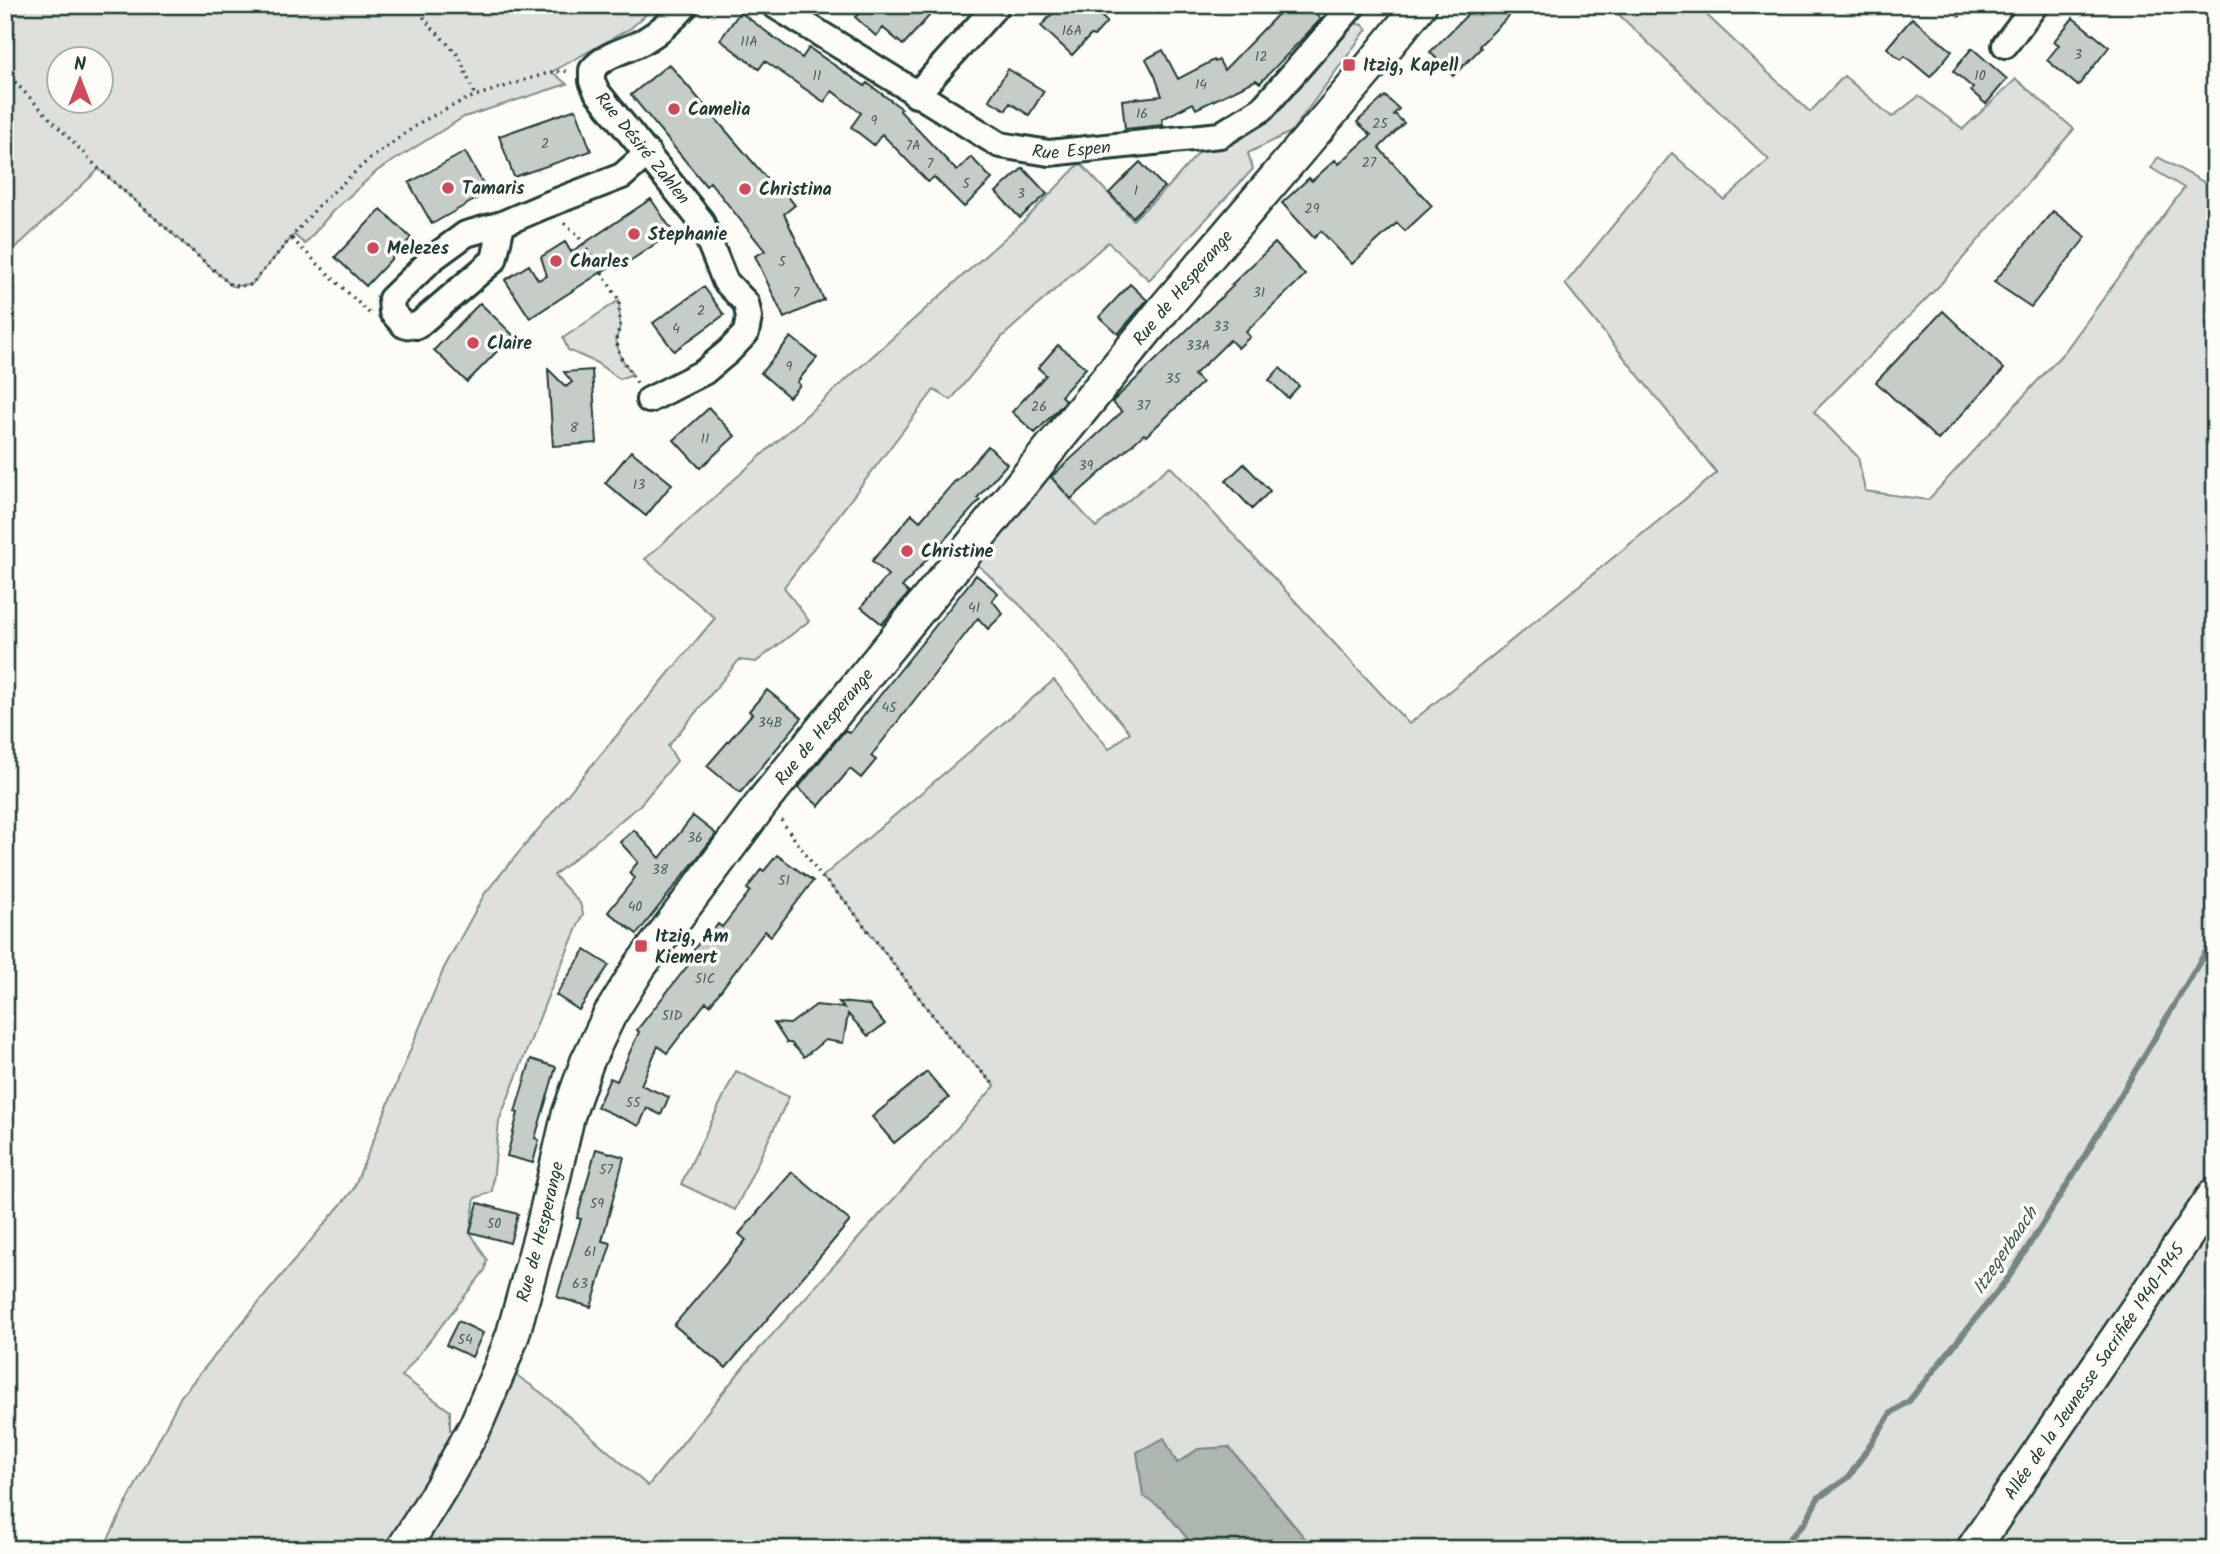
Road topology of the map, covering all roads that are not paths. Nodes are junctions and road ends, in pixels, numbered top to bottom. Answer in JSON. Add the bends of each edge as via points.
{"nodes":[{"id":1,"x":687,"y":5,"type":"edge"},
{"id":2,"x":774,"y":5,"type":"edge"},
{"id":3,"x":997,"y":5,"type":"edge"},
{"id":4,"x":1353,"y":5,"type":"edge"},
{"id":5,"x":1420,"y":5,"type":"edge"},
{"id":6,"x":2035,"y":5,"type":"edge"},
{"id":7,"x":2006,"y":45,"type":"dead end"},
{"id":8,"x":916,"y":95,"type":"junction"},
{"id":9,"x":648,"y":153,"type":"junction"},
{"id":10,"x":502,"y":224,"type":"junction"},
{"id":11,"x":649,"y":400,"type":"road end"},
{"id":12,"x":2215,"y":1194,"type":"edge"},
{"id":13,"x":402,"y":1549,"type":"edge"},
{"id":14,"x":1973,"y":1549,"type":"edge"}],
"edges":[{"from":1,"to":9,"type":"street","name":"Rue Désiré Zahlen","via":[[673,21],[599,61],[592,70],[597,92]]},
{"from":2,"to":8,"type":"street","name":"Rue Espen"},
{"from":3,"to":8,"type":"street"},
{"from":4,"to":8,"type":"street","name":"Rue Espen","via":[[1262,109],[1220,135],[1049,153],[1000,145]]},
{"from":5,"to":13,"type":"main road","name":"Rue de Hesperange","via":[[1163,310],[765,799],[640,967],[609,1016],[568,1116],[543,1225],[501,1366],[475,1427]]},
{"from":6,"to":7,"type":"street"},
{"from":9,"to":10,"type":"street","via":[[622,176]]},
{"from":9,"to":11,"type":"street","name":"Rue Désiré Zahlen","via":[[701,221],[725,281],[746,303],[749,317],[746,333],[704,372]]},
{"from":10,"to":10,"type":"street","via":[[466,234],[433,258],[391,299],[392,312],[404,325],[417,326],[494,260]]},
{"from":12,"to":14,"type":"main road","name":"Allée de la Jeunesse Sacrifiée 1940-1945"}]}
